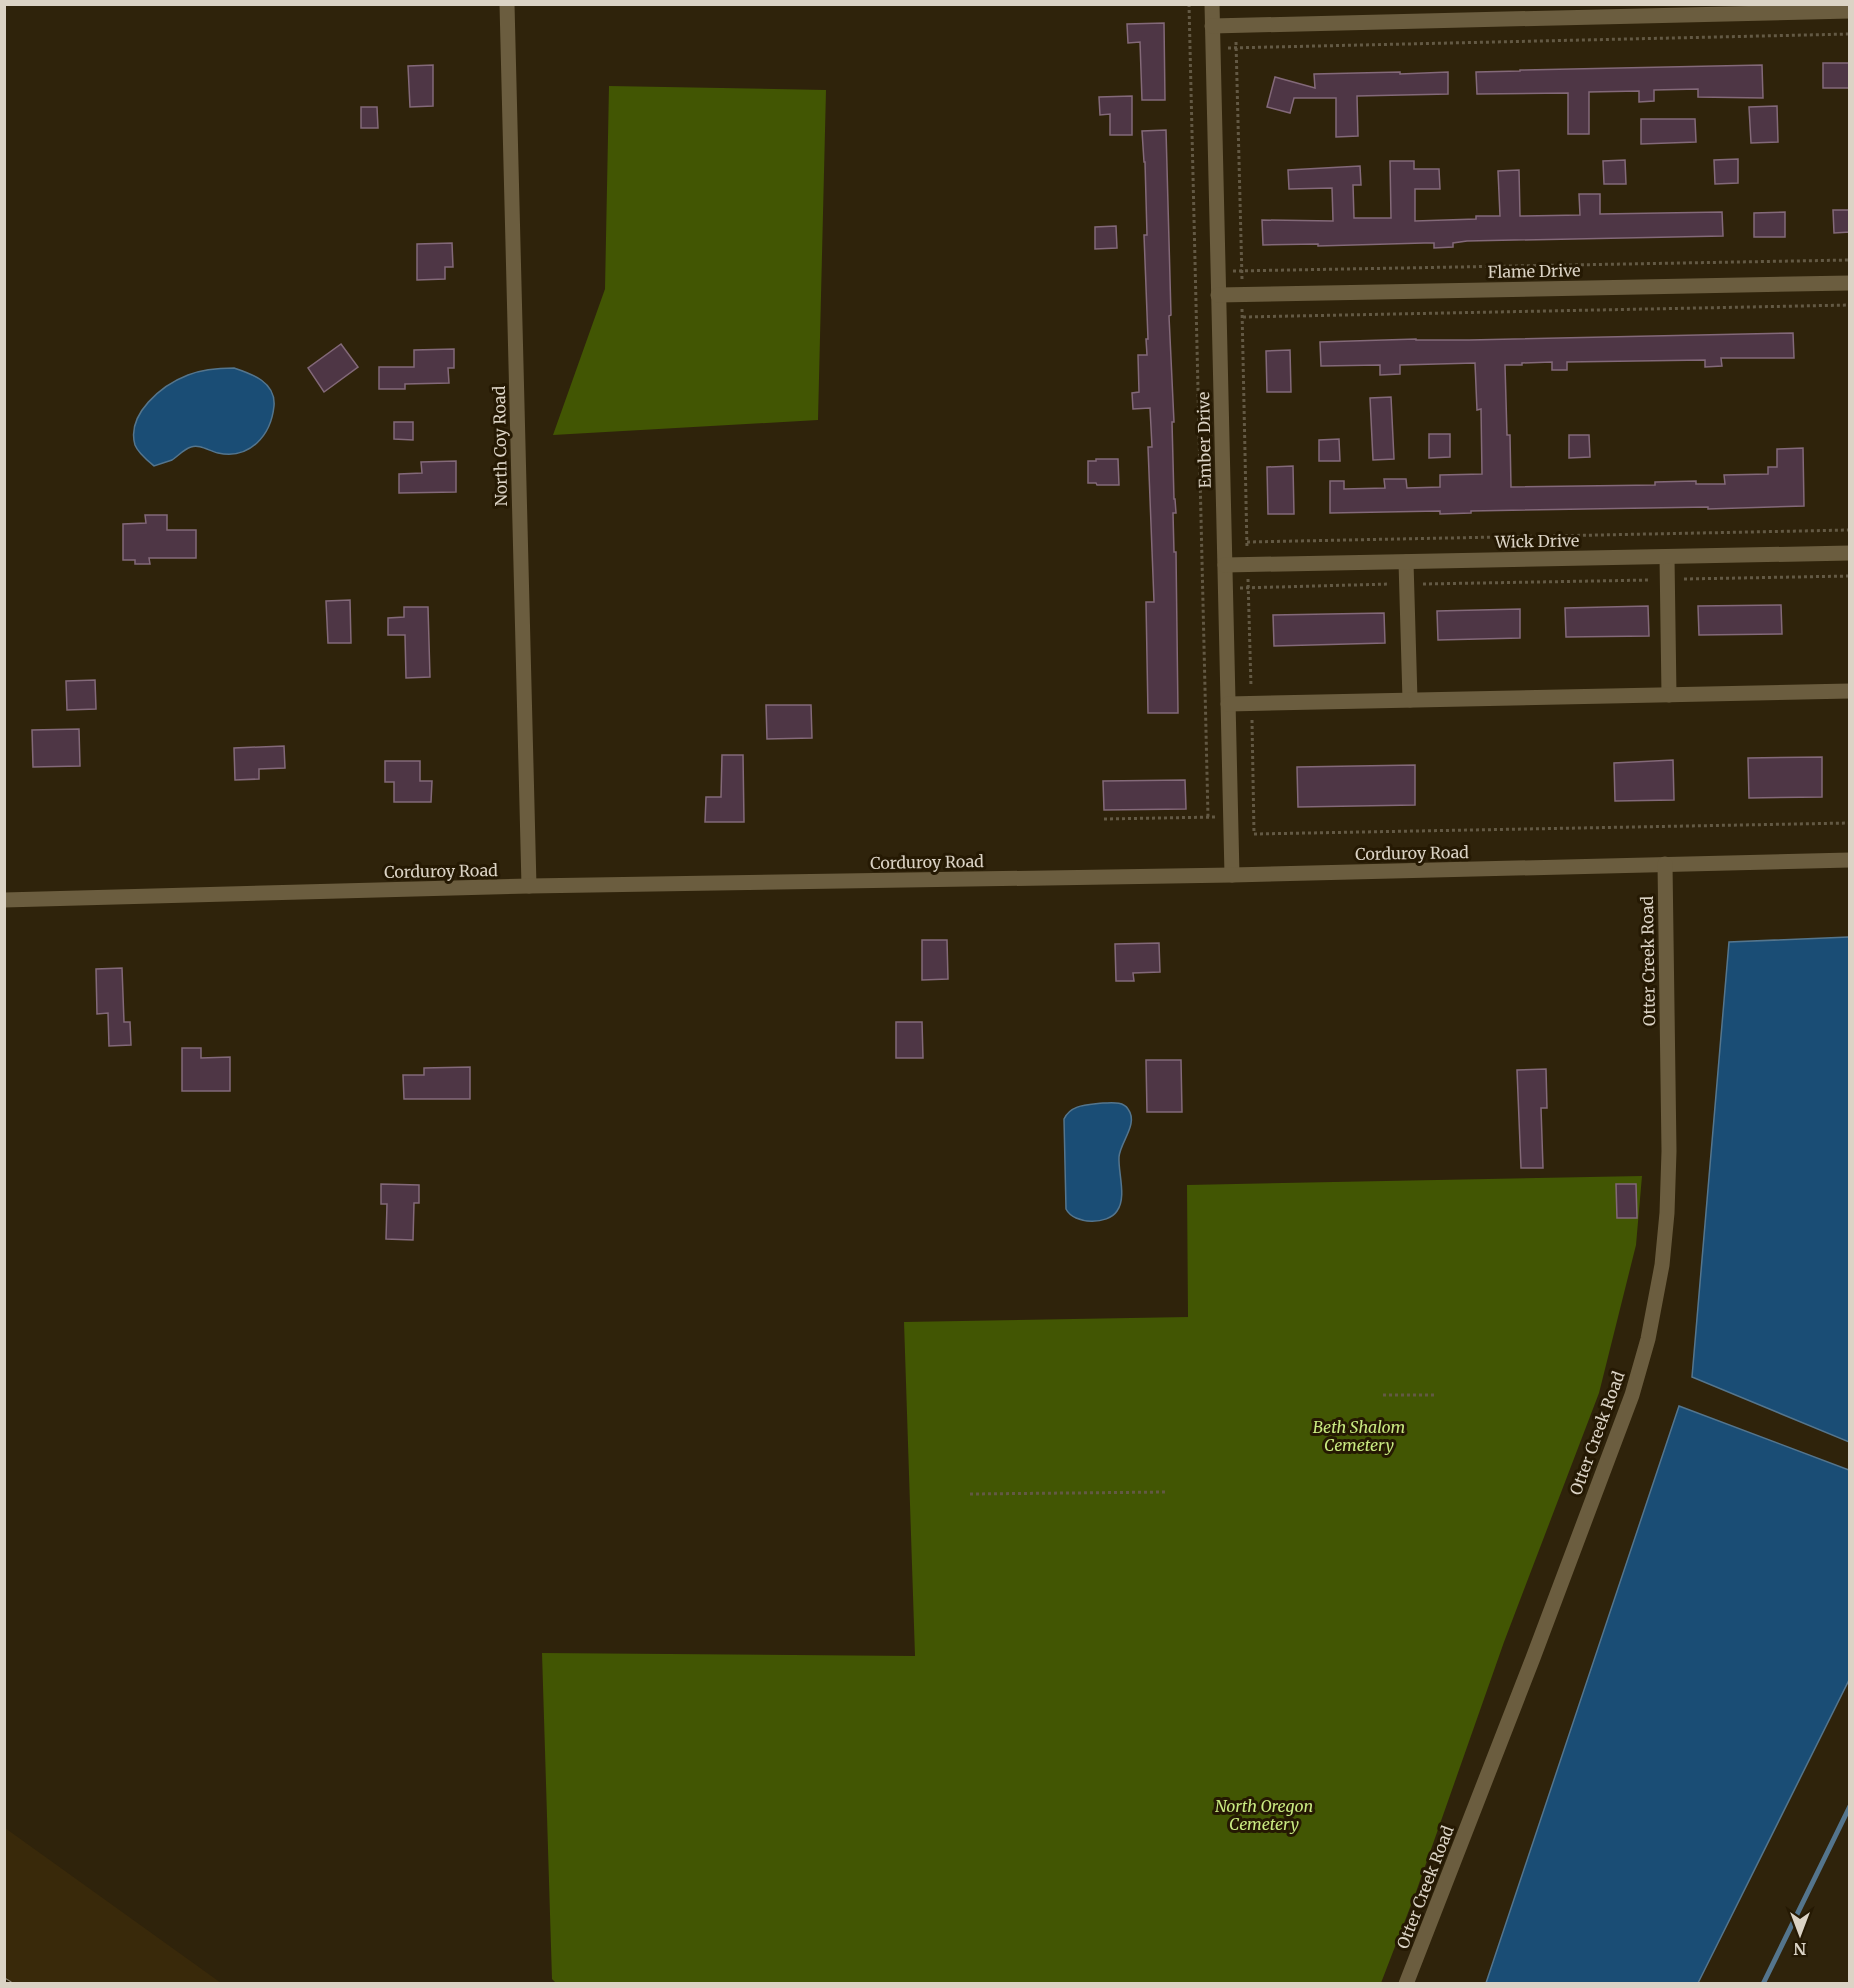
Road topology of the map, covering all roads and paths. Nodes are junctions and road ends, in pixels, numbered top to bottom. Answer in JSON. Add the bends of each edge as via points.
{"nodes":[{"id":1,"x":507,"y":4,"type":"edge"},
{"id":2,"x":1190,"y":4,"type":"edge"},
{"id":3,"x":1212,"y":4,"type":"edge"},
{"id":4,"x":1850,"y":12,"type":"edge"},
{"id":5,"x":1212,"y":26,"type":"junction"},
{"id":6,"x":1850,"y":34,"type":"edge"},
{"id":7,"x":1190,"y":46,"type":"junction"},
{"id":8,"x":1213,"y":47,"type":"junction"},
{"id":9,"x":1236,"y":48,"type":"junction"},
{"id":10,"x":1850,"y":260,"type":"edge"},
{"id":11,"x":1218,"y":271,"type":"junction"},
{"id":12,"x":1242,"y":272,"type":"junction"},
{"id":13,"x":1850,"y":283,"type":"edge"},
{"id":14,"x":1242,"y":294,"type":"junction"},
{"id":15,"x":1218,"y":295,"type":"junction"},
{"id":16,"x":1850,"y":305,"type":"edge"},
{"id":17,"x":1243,"y":317,"type":"junction"},
{"id":18,"x":1850,"y":530,"type":"edge"},
{"id":19,"x":1247,"y":542,"type":"junction"},
{"id":20,"x":1850,"y":554,"type":"edge"},
{"id":21,"x":1667,"y":557,"type":"junction"},
{"id":22,"x":1406,"y":562,"type":"junction"},
{"id":23,"x":1225,"y":565,"type":"junction"},
{"id":24,"x":1248,"y":565,"type":"junction"},
{"id":25,"x":1850,"y":576,"type":"edge"},
{"id":26,"x":1668,"y":579,"type":"junction"},
{"id":27,"x":1407,"y":584,"type":"junction"},
{"id":28,"x":1248,"y":588,"type":"junction"},
{"id":29,"x":1225,"y":590,"type":"junction"},
{"id":30,"x":1203,"y":591,"type":"junction"},
{"id":31,"x":1850,"y":691,"type":"edge"},
{"id":32,"x":1669,"y":695,"type":"junction"},
{"id":33,"x":1410,"y":700,"type":"junction"},
{"id":34,"x":1228,"y":704,"type":"junction"},
{"id":35,"x":1231,"y":816,"type":"junction"},
{"id":36,"x":1208,"y":817,"type":"junction"},
{"id":37,"x":1104,"y":819,"type":"dead end"},
{"id":38,"x":1850,"y":823,"type":"edge"},
{"id":39,"x":1231,"y":834,"type":"junction"},
{"id":40,"x":1850,"y":861,"type":"edge"},
{"id":41,"x":1665,"y":864,"type":"junction"},
{"id":42,"x":1232,"y":875,"type":"junction"},
{"id":43,"x":528,"y":886,"type":"junction"},
{"id":44,"x":4,"y":900,"type":"edge"},
{"id":45,"x":1383,"y":1395,"type":"dead end"},
{"id":46,"x":1434,"y":1395,"type":"dead end"},
{"id":47,"x":1168,"y":1492,"type":"dead end"},
{"id":48,"x":970,"y":1494,"type":"dead end"},
{"id":49,"x":1406,"y":1983,"type":"edge"}],
"edges":[{"from":1,"to":43,"type":"street","name":"North Coy Road"},
{"from":2,"to":7,"type":"path"},
{"from":3,"to":5,"type":"street","name":"Ember Drive"},
{"from":4,"to":5,"type":"street"},
{"from":5,"to":8,"type":"street","name":"Ember Drive"},
{"from":6,"to":9,"type":"path"},
{"from":7,"to":8,"type":"path"},
{"from":7,"to":30,"type":"path"},
{"from":8,"to":9,"type":"path"},
{"from":8,"to":11,"type":"street","name":"Ember Drive"},
{"from":9,"to":12,"type":"path"},
{"from":10,"to":12,"type":"path"},
{"from":11,"to":12,"type":"path"},
{"from":11,"to":15,"type":"street","name":"Ember Drive"},
{"from":12,"to":14,"type":"path"},
{"from":13,"to":14,"type":"street","name":"Flame Drive"},
{"from":14,"to":15,"type":"street","name":"Flame Drive"},
{"from":14,"to":17,"type":"path"},
{"from":15,"to":23,"type":"street","name":"Ember Drive"},
{"from":16,"to":17,"type":"path"},
{"from":17,"to":19,"type":"path"},
{"from":18,"to":19,"type":"path"},
{"from":19,"to":24,"type":"path"},
{"from":20,"to":21,"type":"street","name":"Wick Drive"},
{"from":21,"to":22,"type":"street","name":"Wick Drive"},
{"from":21,"to":26,"type":"street"},
{"from":22,"to":24,"type":"street","name":"Wick Drive"},
{"from":22,"to":27,"type":"street"},
{"from":23,"to":24,"type":"street","name":"Wick Drive"},
{"from":23,"to":29,"type":"street","name":"Ember Drive"},
{"from":24,"to":28,"type":"path"},
{"from":25,"to":26,"type":"path"},
{"from":26,"to":27,"type":"path"},
{"from":26,"to":32,"type":"street"},
{"from":27,"to":28,"type":"path"},
{"from":27,"to":33,"type":"street"},
{"from":28,"to":29,"type":"path"},
{"from":29,"to":30,"type":"path"},
{"from":29,"to":34,"type":"street","name":"Ember Drive"},
{"from":30,"to":36,"type":"path"},
{"from":31,"to":32,"type":"street"},
{"from":32,"to":33,"type":"street"},
{"from":33,"to":34,"type":"street"},
{"from":34,"to":35,"type":"street","name":"Ember Drive"},
{"from":35,"to":36,"type":"path"},
{"from":35,"to":39,"type":"street","name":"Ember Drive"},
{"from":36,"to":37,"type":"path"},
{"from":38,"to":39,"type":"path"},
{"from":39,"to":42,"type":"street","name":"Ember Drive"},
{"from":40,"to":41,"type":"street","name":"Corduroy Road"},
{"from":41,"to":42,"type":"street","name":"Corduroy Road"},
{"from":41,"to":49,"type":"street","name":"Otter Creek Road","via":[[1667,1214],[1648,1339],[1629,1403]]},
{"from":42,"to":43,"type":"street","name":"Corduroy Road"},
{"from":43,"to":44,"type":"street","name":"Corduroy Road"},
{"from":45,"to":46,"type":"path"},
{"from":47,"to":48,"type":"path"}]}
